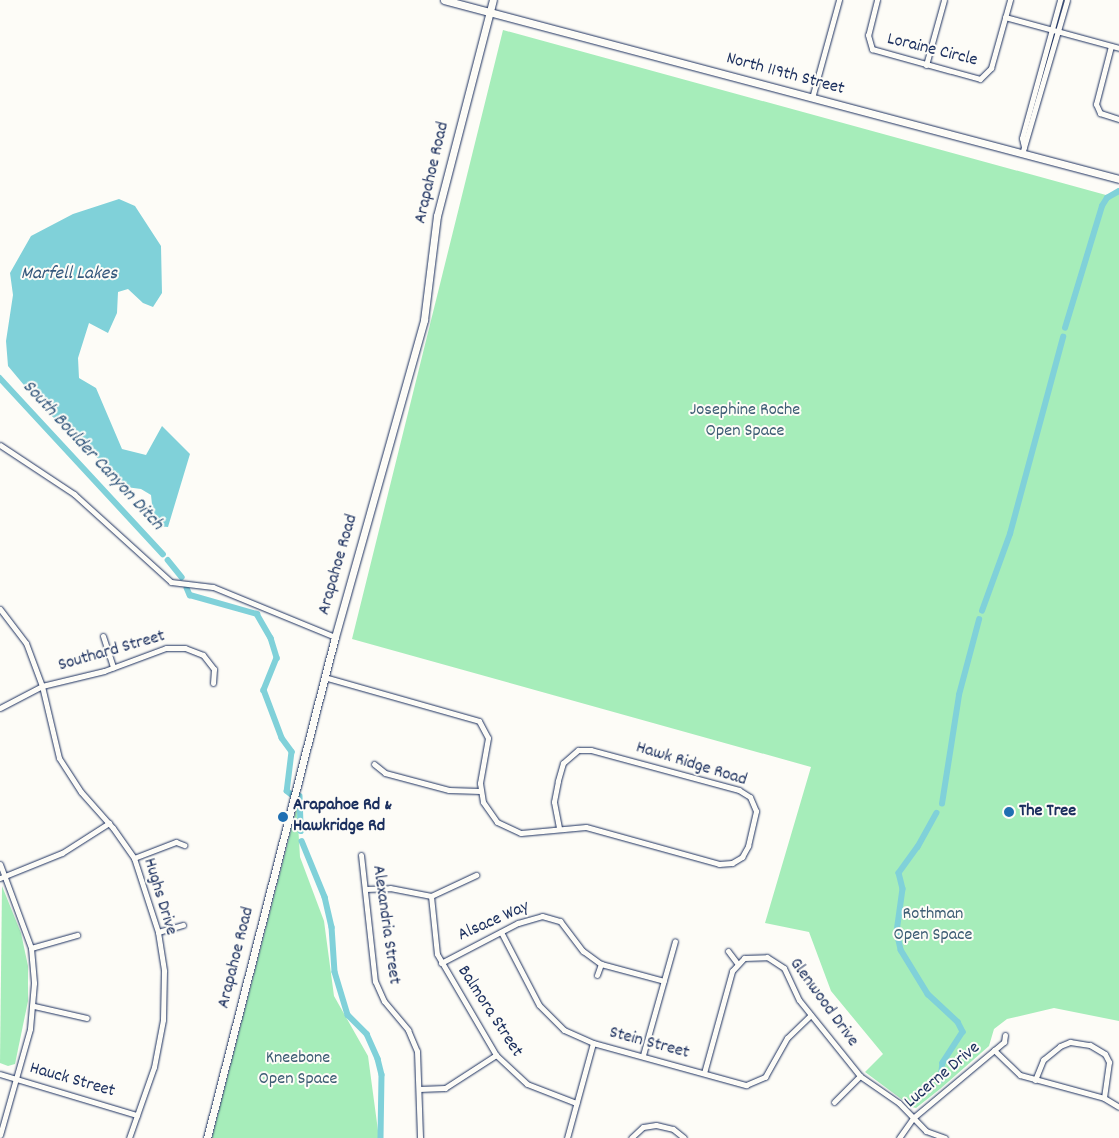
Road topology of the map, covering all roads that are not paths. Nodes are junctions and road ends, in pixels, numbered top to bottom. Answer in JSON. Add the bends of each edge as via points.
{"nodes":[{"id":1,"x":444,"y":0,"type":"edge"},
{"id":2,"x":493,"y":0,"type":"edge"},
{"id":3,"x":839,"y":0,"type":"edge"},
{"id":4,"x":877,"y":0,"type":"edge"},
{"id":5,"x":944,"y":0,"type":"edge"},
{"id":6,"x":1010,"y":0,"type":"edge"},
{"id":7,"x":1060,"y":0,"type":"edge"},
{"id":8,"x":1067,"y":0,"type":"edge"},
{"id":9,"x":490,"y":12,"type":"junction"},
{"id":10,"x":1005,"y":17,"type":"junction"},
{"id":11,"x":1052,"y":29,"type":"junction"},
{"id":12,"x":1058,"y":31,"type":"junction"},
{"id":13,"x":1111,"y":46,"type":"junction"},
{"id":14,"x":1119,"y":48,"type":"edge"},
{"id":15,"x":926,"y":65,"type":"junction"},
{"id":16,"x":812,"y":98,"type":"junction"},
{"id":17,"x":1119,"y":119,"type":"edge"},
{"id":18,"x":1024,"y":146,"type":"junction"},
{"id":19,"x":1022,"y":154,"type":"junction"},
{"id":20,"x":1119,"y":179,"type":"edge"},
{"id":21,"x":0,"y":446,"type":"edge"},
{"id":22,"x":0,"y":609,"type":"edge"},
{"id":23,"x":103,"y":636,"type":"dead end"},
{"id":24,"x":334,"y":637,"type":"junction"},
{"id":25,"x":112,"y":667,"type":"junction"},
{"id":26,"x":324,"y":677,"type":"junction"},
{"id":27,"x":213,"y":683,"type":"dead end"},
{"id":28,"x":42,"y":686,"type":"junction"},
{"id":29,"x":0,"y":708,"type":"edge"},
{"id":30,"x":374,"y":764,"type":"dead end"},
{"id":31,"x":480,"y":791,"type":"junction"},
{"id":32,"x":109,"y":822,"type":"junction"},
{"id":33,"x":558,"y":828,"type":"junction"},
{"id":34,"x":184,"y":845,"type":"dead end"},
{"id":35,"x":361,"y":855,"type":"dead end"},
{"id":36,"x":134,"y":858,"type":"junction"},
{"id":37,"x":0,"y":864,"type":"edge"},
{"id":38,"x":476,"y":875,"type":"dead end"},
{"id":39,"x":3,"y":877,"type":"edge"},
{"id":40,"x":365,"y":889,"type":"junction"},
{"id":41,"x":431,"y":896,"type":"junction"},
{"id":42,"x":183,"y":925,"type":"dead end"},
{"id":43,"x":158,"y":932,"type":"junction"},
{"id":44,"x":501,"y":932,"type":"junction"},
{"id":45,"x":78,"y":935,"type":"dead end"},
{"id":46,"x":675,"y":941,"type":"dead end"},
{"id":47,"x":31,"y":948,"type":"junction"},
{"id":48,"x":728,"y":951,"type":"dead end"},
{"id":49,"x":441,"y":963,"type":"junction"},
{"id":50,"x":737,"y":963,"type":"junction"},
{"id":51,"x":601,"y":964,"type":"junction"},
{"id":52,"x":597,"y":975,"type":"dead end"},
{"id":53,"x":664,"y":981,"type":"junction"},
{"id":54,"x":34,"y":1006,"type":"junction"},
{"id":55,"x":811,"y":1015,"type":"junction"},
{"id":56,"x":87,"y":1018,"type":"dead end"},
{"id":57,"x":1005,"y":1035,"type":"dead end"},
{"id":58,"x":593,"y":1043,"type":"junction"},
{"id":59,"x":994,"y":1050,"type":"junction"},
{"id":60,"x":496,"y":1055,"type":"junction"},
{"id":61,"x":643,"y":1055,"type":"junction"},
{"id":62,"x":704,"y":1073,"type":"junction"},
{"id":63,"x":0,"y":1074,"type":"edge"},
{"id":64,"x":860,"y":1076,"type":"junction"},
{"id":65,"x":16,"y":1079,"type":"junction"},
{"id":66,"x":1035,"y":1080,"type":"junction"},
{"id":67,"x":419,"y":1089,"type":"junction"},
{"id":68,"x":1104,"y":1098,"type":"junction"},
{"id":69,"x":834,"y":1102,"type":"dead end"},
{"id":70,"x":576,"y":1103,"type":"junction"},
{"id":71,"x":1119,"y":1107,"type":"edge"},
{"id":72,"x":137,"y":1115,"type":"junction"},
{"id":73,"x":913,"y":1118,"type":"junction"},
{"id":74,"x":0,"y":1135,"type":"edge"},
{"id":75,"x":128,"y":1138,"type":"edge"},
{"id":76,"x":206,"y":1138,"type":"edge"},
{"id":77,"x":420,"y":1138,"type":"edge"},
{"id":78,"x":567,"y":1138,"type":"edge"},
{"id":79,"x":632,"y":1138,"type":"edge"},
{"id":80,"x":684,"y":1138,"type":"edge"},
{"id":81,"x":899,"y":1138,"type":"edge"},
{"id":82,"x":945,"y":1138,"type":"edge"}],
"edges":[{"from":1,"to":9,"type":"main road","name":"North 119th Street"},
{"from":2,"to":9,"type":"main road","name":"Arapahoe Road"},
{"from":3,"to":16,"type":"street"},
{"from":4,"to":15,"type":"street","name":"Loraine Circle","via":[[868,35],[869,46],[876,52]]},
{"from":5,"to":15,"type":"street"},
{"from":6,"to":10,"type":"street","name":"Loraine Circle"},
{"from":7,"to":11,"type":"street"},
{"from":8,"to":12,"type":"street"},
{"from":9,"to":16,"type":"main road","name":"North 119th Street"},
{"from":9,"to":24,"type":"main road","name":"Arapahoe Road","via":[[437,216],[424,320]]},
{"from":10,"to":11,"type":"street"},
{"from":10,"to":15,"type":"street","name":"Loraine Circle","via":[[991,68],[985,77],[975,78]]},
{"from":11,"to":12,"type":"street"},
{"from":11,"to":18,"type":"street","via":[[1022,138]]},
{"from":12,"to":13,"type":"street"},
{"from":12,"to":18,"type":"street"},
{"from":13,"to":14,"type":"street"},
{"from":13,"to":17,"type":"street","via":[[1097,108],[1105,116]]},
{"from":16,"to":19,"type":"main road","name":"North 119th Street"},
{"from":18,"to":19,"type":"street"},
{"from":19,"to":20,"type":"main road","name":"North 119th Street"},
{"from":21,"to":24,"type":"street","via":[[74,494],[171,582],[213,587]]},
{"from":22,"to":28,"type":"street","name":"Hughs Drive","via":[[19,630]]},
{"from":23,"to":25,"type":"street"},
{"from":24,"to":26,"type":"main road","name":"Arapahoe Road"},
{"from":25,"to":27,"type":"street","name":"Southard Street","via":[[151,651],[182,648],[210,661],[214,669]]},
{"from":25,"to":28,"type":"street","name":"Southard Street"},
{"from":26,"to":31,"type":"street","via":[[480,721],[488,738]]},
{"from":26,"to":76,"type":"main road","name":"Arapahoe Road"},
{"from":28,"to":29,"type":"street","name":"Southard Street"},
{"from":28,"to":32,"type":"street","name":"Hughs Drive","via":[[59,758],[81,792]]},
{"from":30,"to":31,"type":"street","via":[[385,773],[449,790]]},
{"from":31,"to":33,"type":"street","name":"Hawk Ridge Road","via":[[490,813],[507,829],[535,834]]},
{"from":32,"to":36,"type":"street","name":"Hughs Drive"},
{"from":32,"to":39,"type":"street","via":[[62,853]]},
{"from":33,"to":33,"type":"street","name":"Hawk Ridge Road","via":[[586,827],[720,864],[732,863],[742,857],[748,846],[756,811],[750,797],[740,790],[591,750],[578,750],[563,764],[558,781],[554,802]]},
{"from":34,"to":36,"type":"street","via":[[176,842]]},
{"from":35,"to":40,"type":"street","name":"Alexandria Street"},
{"from":36,"to":43,"type":"street","name":"Hughs Drive"},
{"from":37,"to":39,"type":"street"},
{"from":38,"to":41,"type":"street"},
{"from":39,"to":47,"type":"street"},
{"from":40,"to":41,"type":"street","via":[[390,888]]},
{"from":40,"to":67,"type":"street","name":"Alexandria Street","via":[[375,982],[384,1001],[414,1042]]},
{"from":41,"to":49,"type":"street","name":"Balmora Street","via":[[436,949]]},
{"from":42,"to":43,"type":"street"},
{"from":43,"to":72,"type":"street","name":"Hughs Drive","via":[[164,972],[163,1020],[154,1067]]},
{"from":44,"to":49,"type":"street","name":"Alsace Way"},
{"from":44,"to":51,"type":"street","name":"Alsace Way","via":[[531,917],[552,917],[567,928],[583,951]]},
{"from":44,"to":58,"type":"street","name":"Stein Street","via":[[549,1018],[564,1030]]},
{"from":45,"to":47,"type":"street"},
{"from":46,"to":53,"type":"street"},
{"from":47,"to":54,"type":"street"},
{"from":48,"to":50,"type":"street"},
{"from":49,"to":60,"type":"street","name":"Balmora Street"},
{"from":50,"to":55,"type":"street","name":"Glenwood Drive","via":[[750,956],[776,962],[790,977],[799,1000]]},
{"from":50,"to":62,"type":"street"},
{"from":51,"to":52,"type":"street"},
{"from":51,"to":53,"type":"street","name":"Alsace Way"},
{"from":53,"to":61,"type":"street"},
{"from":54,"to":56,"type":"street"},
{"from":54,"to":65,"type":"street"},
{"from":55,"to":62,"type":"street","name":"Stein Street","via":[[787,1038],[760,1082],[746,1084]]},
{"from":55,"to":64,"type":"street","name":"Glenwood Drive"},
{"from":57,"to":59,"type":"street","name":"Lucerne Drive","via":[[1004,1042]]},
{"from":58,"to":61,"type":"street","name":"Stein Street"},
{"from":58,"to":70,"type":"street"},
{"from":59,"to":66,"type":"street","via":[[1020,1075]]},
{"from":59,"to":73,"type":"street","name":"Lucerne Drive"},
{"from":60,"to":67,"type":"street","via":[[445,1088]]},
{"from":60,"to":70,"type":"street","name":"Balmora Street","via":[[527,1084]]},
{"from":61,"to":62,"type":"street","name":"Stein Street"},
{"from":63,"to":65,"type":"street","name":"Hauck Street"},
{"from":64,"to":69,"type":"street"},
{"from":64,"to":73,"type":"street","name":"Glenwood Drive","via":[[899,1103]]},
{"from":65,"to":72,"type":"street","name":"Hauck Street"},
{"from":65,"to":74,"type":"street"},
{"from":66,"to":68,"type":"street"},
{"from":66,"to":68,"type":"street","via":[[1043,1060],[1060,1046],[1070,1042],[1090,1045],[1104,1054],[1109,1062]]},
{"from":67,"to":77,"type":"street","name":"Alexandria Street"},
{"from":68,"to":71,"type":"street"},
{"from":70,"to":78,"type":"street"},
{"from":72,"to":75,"type":"street","name":"Hughs Drive"},
{"from":73,"to":81,"type":"street","name":"Lucerne Drive"},
{"from":73,"to":82,"type":"street","name":"Glenwood Drive","via":[[926,1130]]},
{"from":79,"to":80,"type":"street","via":[[643,1127],[656,1125],[673,1129]]}]}
